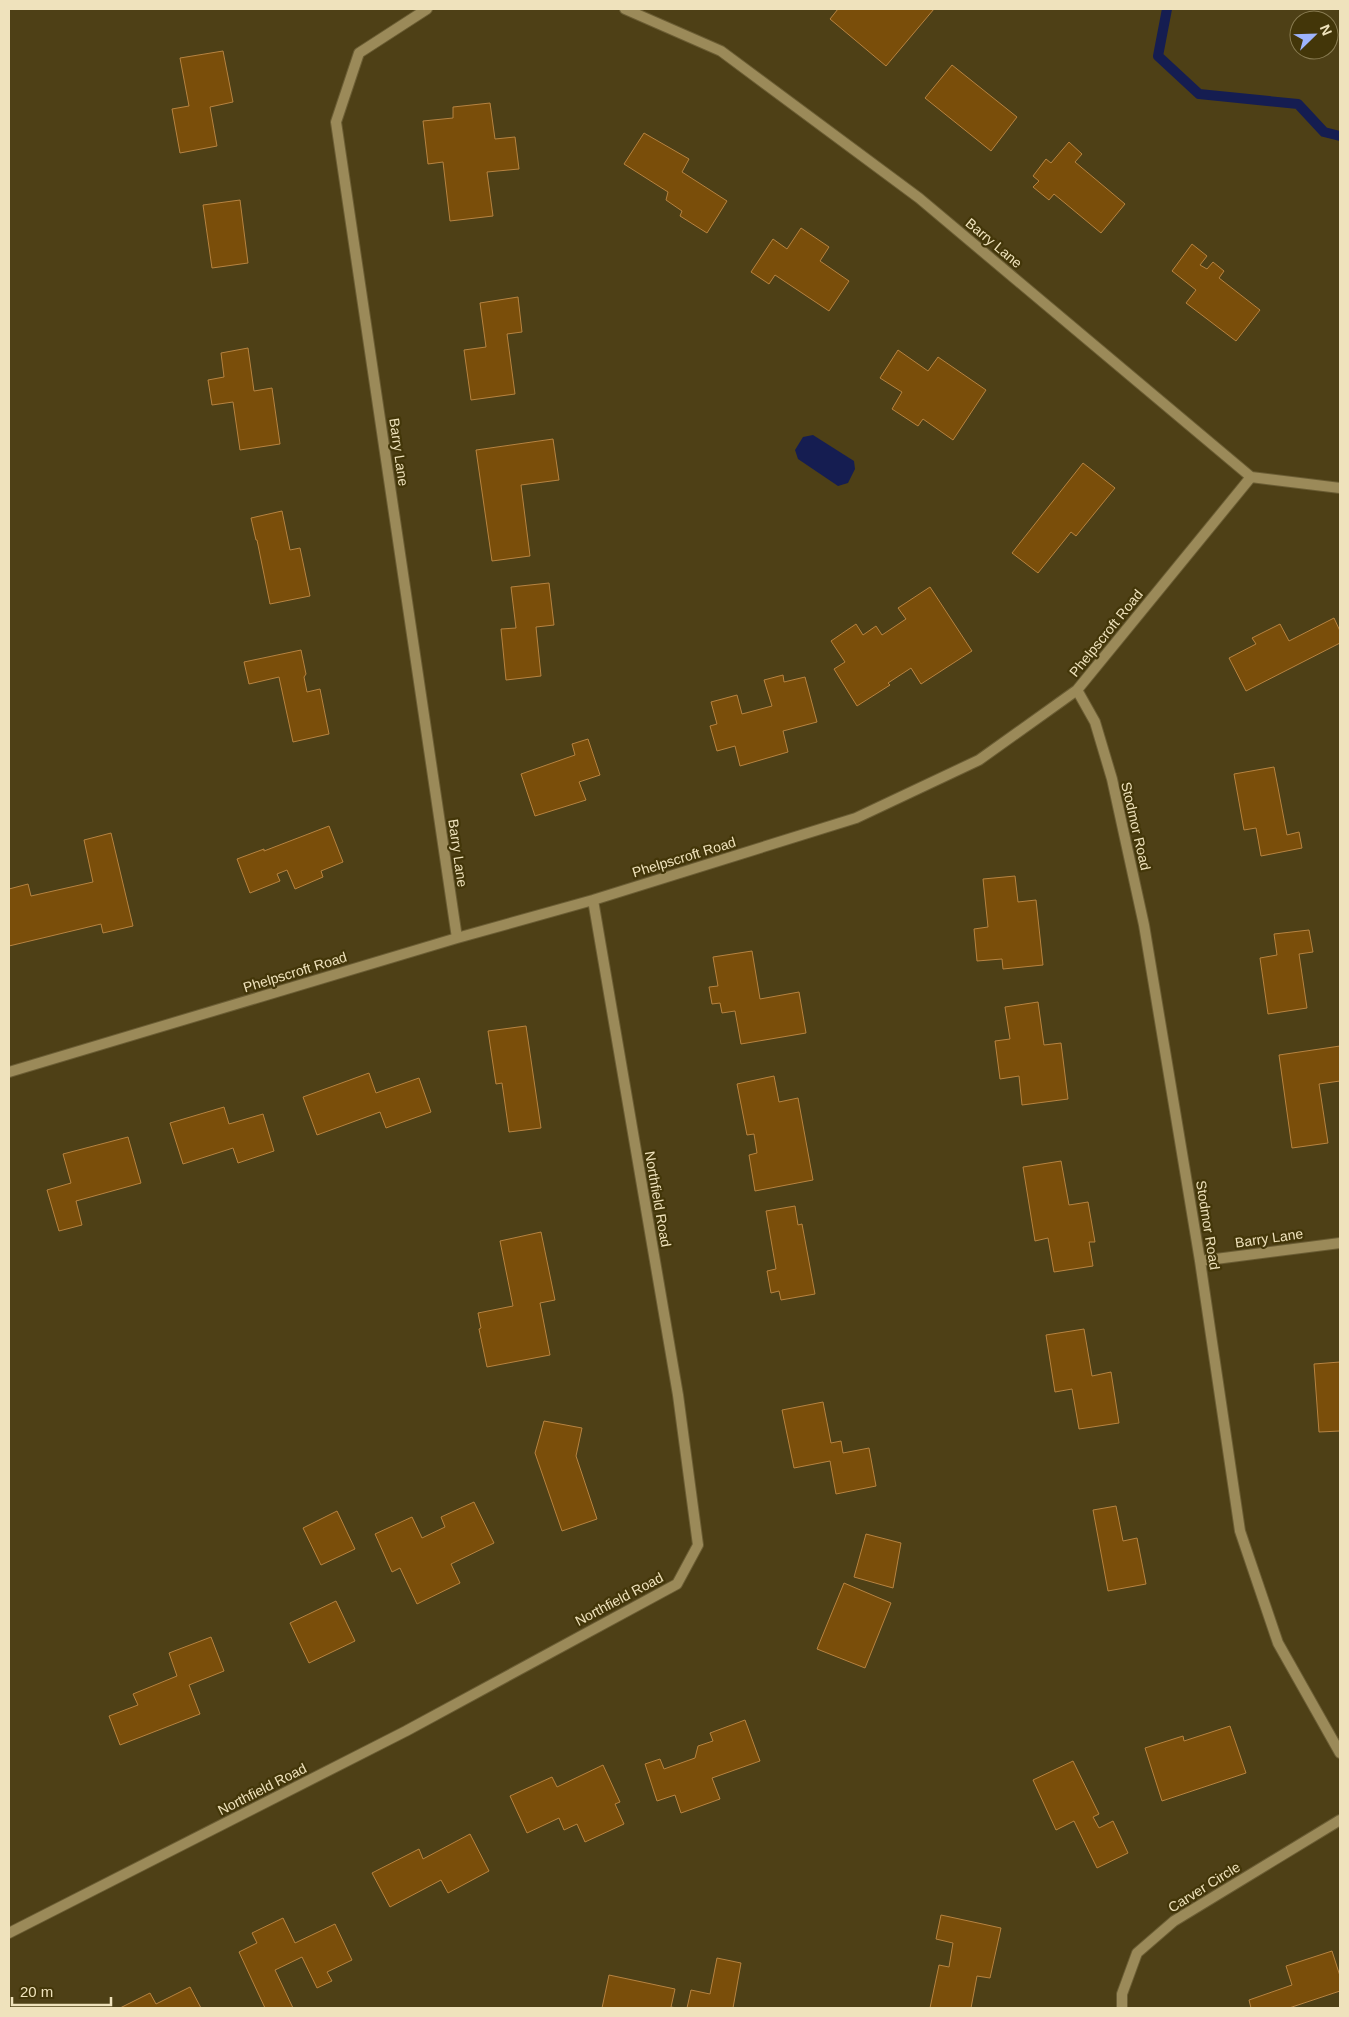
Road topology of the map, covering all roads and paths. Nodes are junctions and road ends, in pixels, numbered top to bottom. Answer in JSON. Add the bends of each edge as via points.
{"nodes":[{"id":1,"x":427,"y":9,"type":"edge"},
{"id":2,"x":625,"y":9,"type":"edge"},
{"id":3,"x":1251,"y":477,"type":"junction"},
{"id":4,"x":1340,"y":488,"type":"edge"},
{"id":5,"x":1077,"y":690,"type":"junction"},
{"id":6,"x":593,"y":900,"type":"junction"},
{"id":7,"x":457,"y":938,"type":"junction"},
{"id":8,"x":9,"y":1072,"type":"edge"},
{"id":9,"x":1340,"y":1243,"type":"edge"},
{"id":10,"x":1200,"y":1261,"type":"junction"},
{"id":11,"x":1340,"y":1753,"type":"edge"},
{"id":12,"x":1340,"y":1820,"type":"edge"},
{"id":13,"x":9,"y":1933,"type":"edge"},
{"id":14,"x":1122,"y":2008,"type":"edge"}],
"edges":[{"from":1,"to":7,"type":"street","name":"Barry Lane","via":[[359,53],[336,122]]},
{"from":2,"to":3,"type":"street","name":"Barry Lane","via":[[721,51],[920,198]]},
{"from":3,"to":4,"type":"street"},
{"from":3,"to":5,"type":"street","name":"Phelpscroft Road"},
{"from":5,"to":6,"type":"street","name":"Phelpscroft Road","via":[[979,760],[856,818]]},
{"from":5,"to":10,"type":"street","name":"Stodmor Road","via":[[1095,722],[1112,779],[1144,925]]},
{"from":6,"to":7,"type":"street","name":"Phelpscroft Road"},
{"from":6,"to":13,"type":"street","name":"Northfield Road","via":[[678,1395],[698,1545],[677,1584],[406,1730]]},
{"from":7,"to":8,"type":"street","name":"Phelpscroft Road"},
{"from":9,"to":10,"type":"street","name":"Barry Lane"},
{"from":10,"to":11,"type":"street","name":"Stodmor Road","via":[[1240,1532],[1278,1642]]},
{"from":12,"to":14,"type":"street","name":"Carver Circle","via":[[1174,1921],[1137,1953],[1122,1994]]}]}
